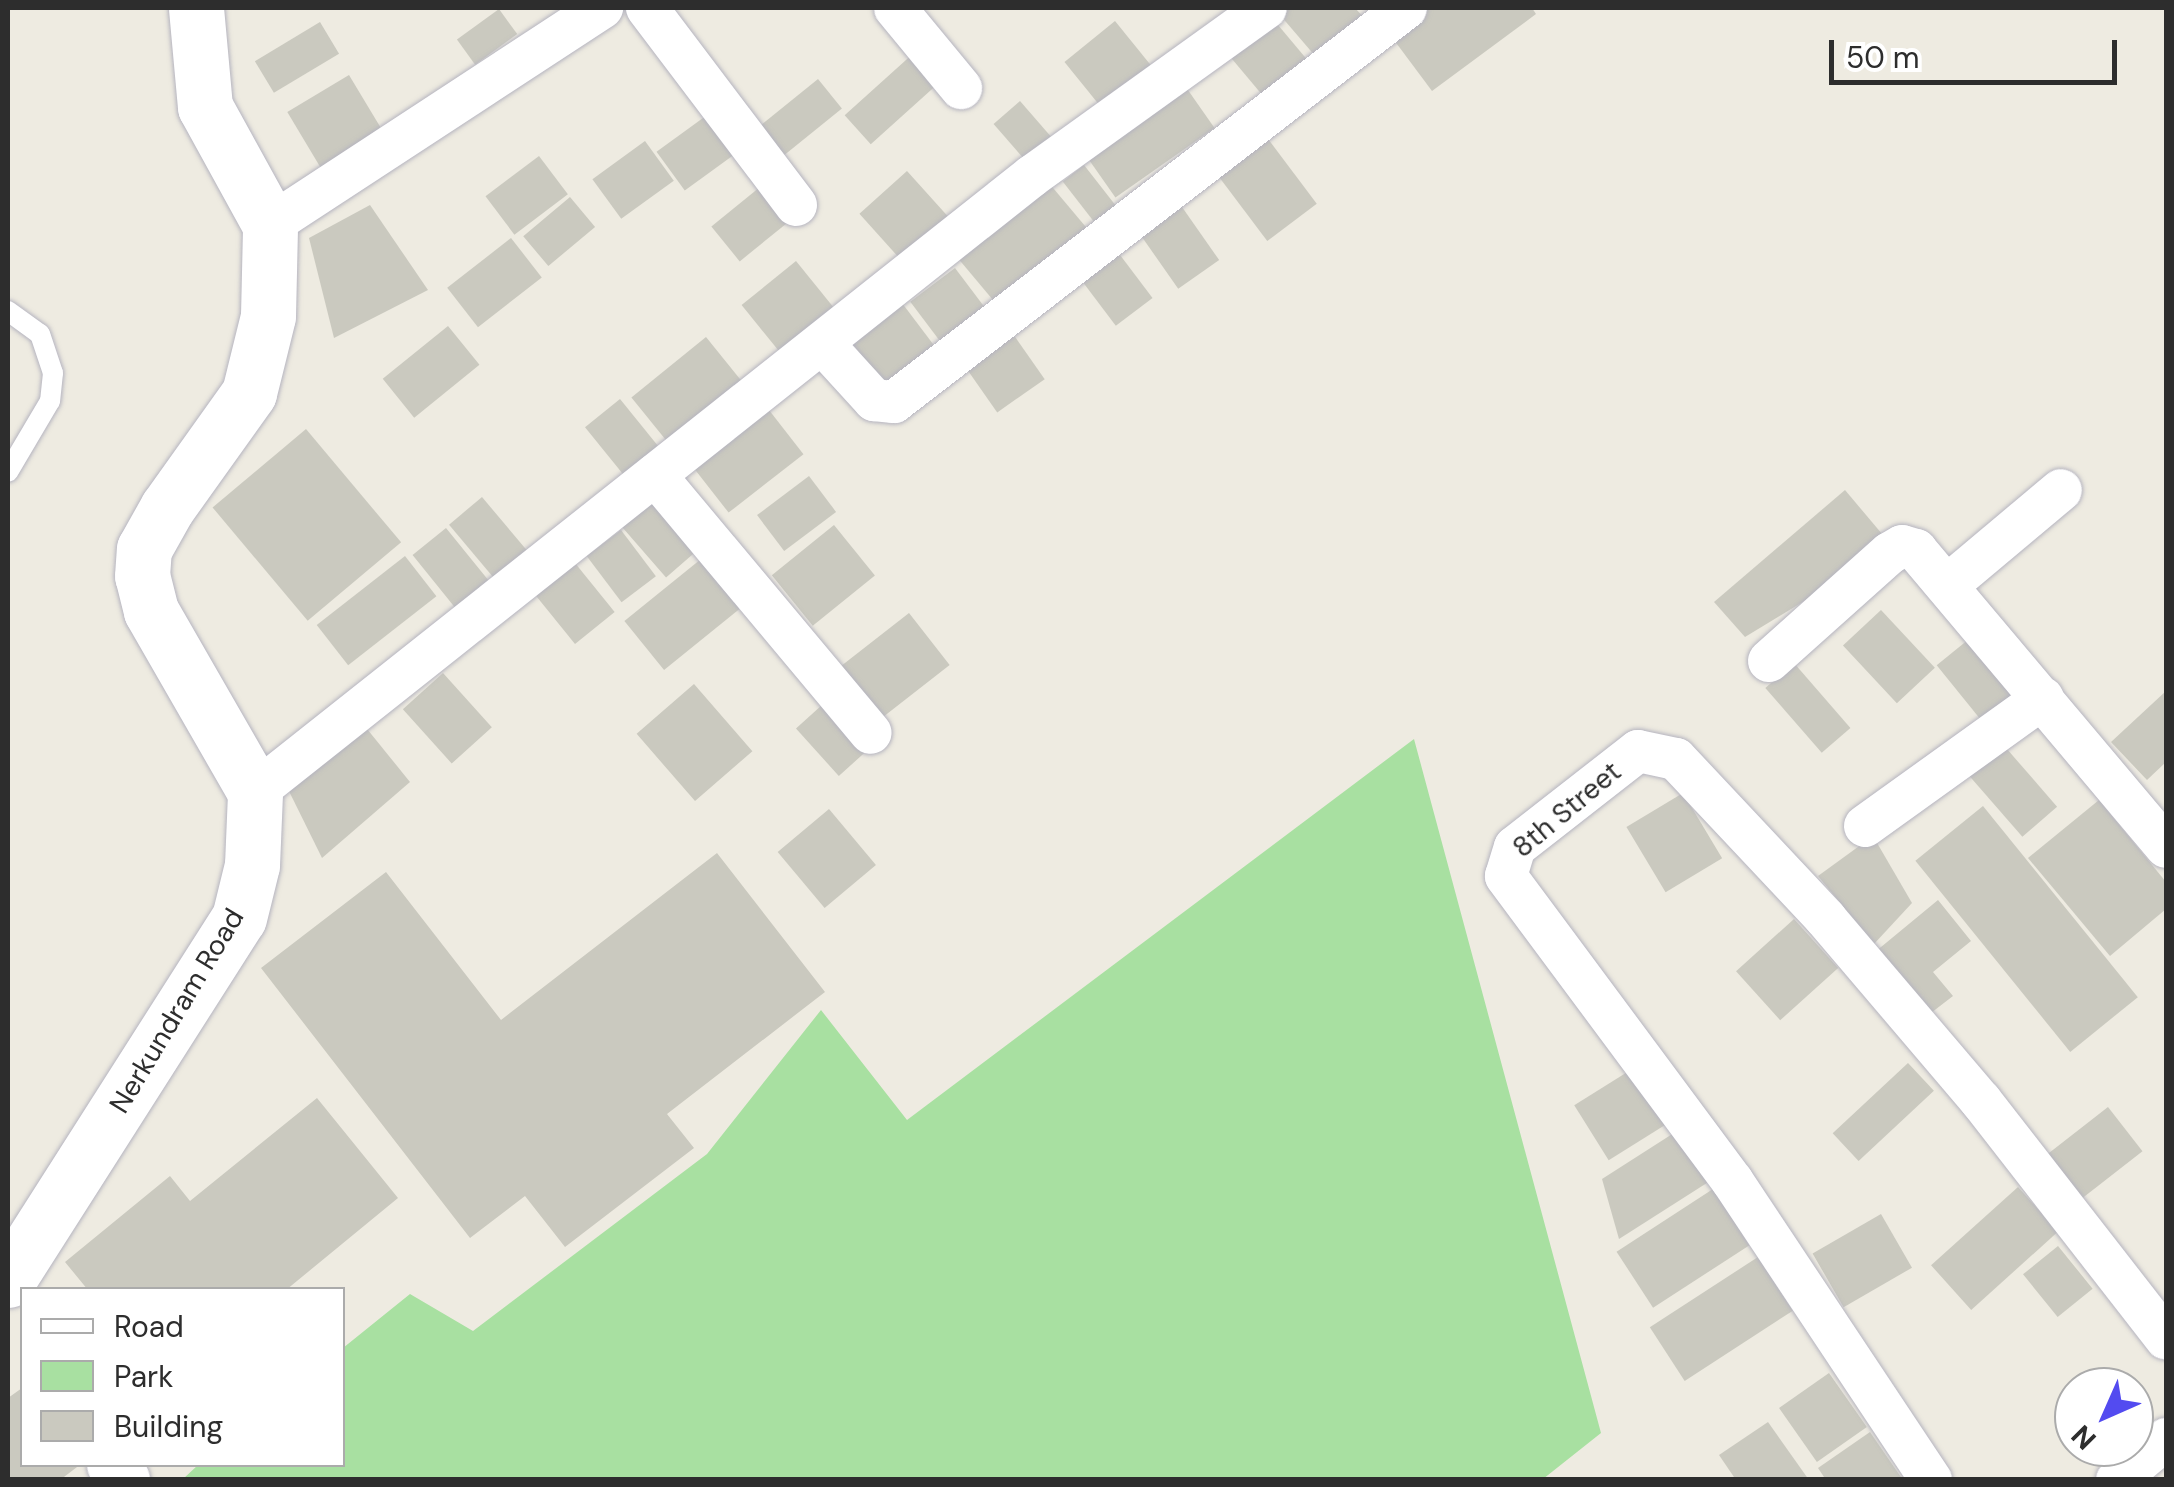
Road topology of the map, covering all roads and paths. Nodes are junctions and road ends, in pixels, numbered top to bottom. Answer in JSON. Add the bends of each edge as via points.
{"nodes":[{"id":1,"x":196,"y":8,"type":"edge"},
{"id":2,"x":602,"y":8,"type":"edge"},
{"id":3,"x":647,"y":8,"type":"edge"},
{"id":4,"x":895,"y":8,"type":"edge"},
{"id":5,"x":1266,"y":8,"type":"edge"},
{"id":6,"x":1406,"y":8,"type":"edge"},
{"id":7,"x":961,"y":88,"type":"dead end"},
{"id":8,"x":796,"y":205,"type":"dead end"},
{"id":9,"x":270,"y":225,"type":"junction"},
{"id":10,"x":8,"y":311,"type":"edge"},
{"id":11,"x":824,"y":344,"type":"junction"},
{"id":12,"x":8,"y":472,"type":"edge"},
{"id":13,"x":655,"y":475,"type":"junction"},
{"id":14,"x":2061,"y":490,"type":"dead end"},
{"id":15,"x":1949,"y":584,"type":"junction"},
{"id":16,"x":1770,"y":661,"type":"dead end"},
{"id":17,"x":2043,"y":698,"type":"junction"},
{"id":18,"x":871,"y":734,"type":"dead end"},
{"id":19,"x":255,"y":792,"type":"junction"},
{"id":20,"x":1865,"y":826,"type":"dead end"},
{"id":21,"x":2166,"y":846,"type":"edge"},
{"id":22,"x":17,"y":1280,"type":"edge"},
{"id":23,"x":2166,"y":1339,"type":"edge"},
{"id":24,"x":2166,"y":1439,"type":"edge"},
{"id":25,"x":1930,"y":1480,"type":"edge"},
{"id":26,"x":2117,"y":1480,"type":"edge"}],
"edges":[{"from":1,"to":9,"type":"street","via":[[205,108]]},
{"from":2,"to":9,"type":"street"},
{"from":3,"to":8,"type":"street"},
{"from":4,"to":7,"type":"street"},
{"from":5,"to":11,"type":"street","via":[[1032,176]]},
{"from":6,"to":11,"type":"street","via":[[894,402],[874,400]]},
{"from":9,"to":19,"type":"street","via":[[268,316],[248,393],[167,508],[144,550],[142,576],[151,611]]},
{"from":10,"to":12,"type":"lane","via":[[40,334],[53,373],[50,401]]},
{"from":11,"to":13,"type":"street"},
{"from":13,"to":18,"type":"street"},
{"from":13,"to":19,"type":"street"},
{"from":14,"to":15,"type":"street"},
{"from":15,"to":16,"type":"street","via":[[1916,550],[1902,546]]},
{"from":15,"to":17,"type":"street"},
{"from":17,"to":20,"type":"street"},
{"from":17,"to":21,"type":"street"},
{"from":19,"to":22,"type":"street","name":"Nerkundram Road","via":[[252,865],[239,918]]},
{"from":23,"to":25,"type":"street","name":"8th Street","via":[[1981,1101],[1826,919],[1676,759],[1638,751],[1515,848],[1506,876],[1733,1182]]},
{"from":24,"to":26,"type":"street"}]}
